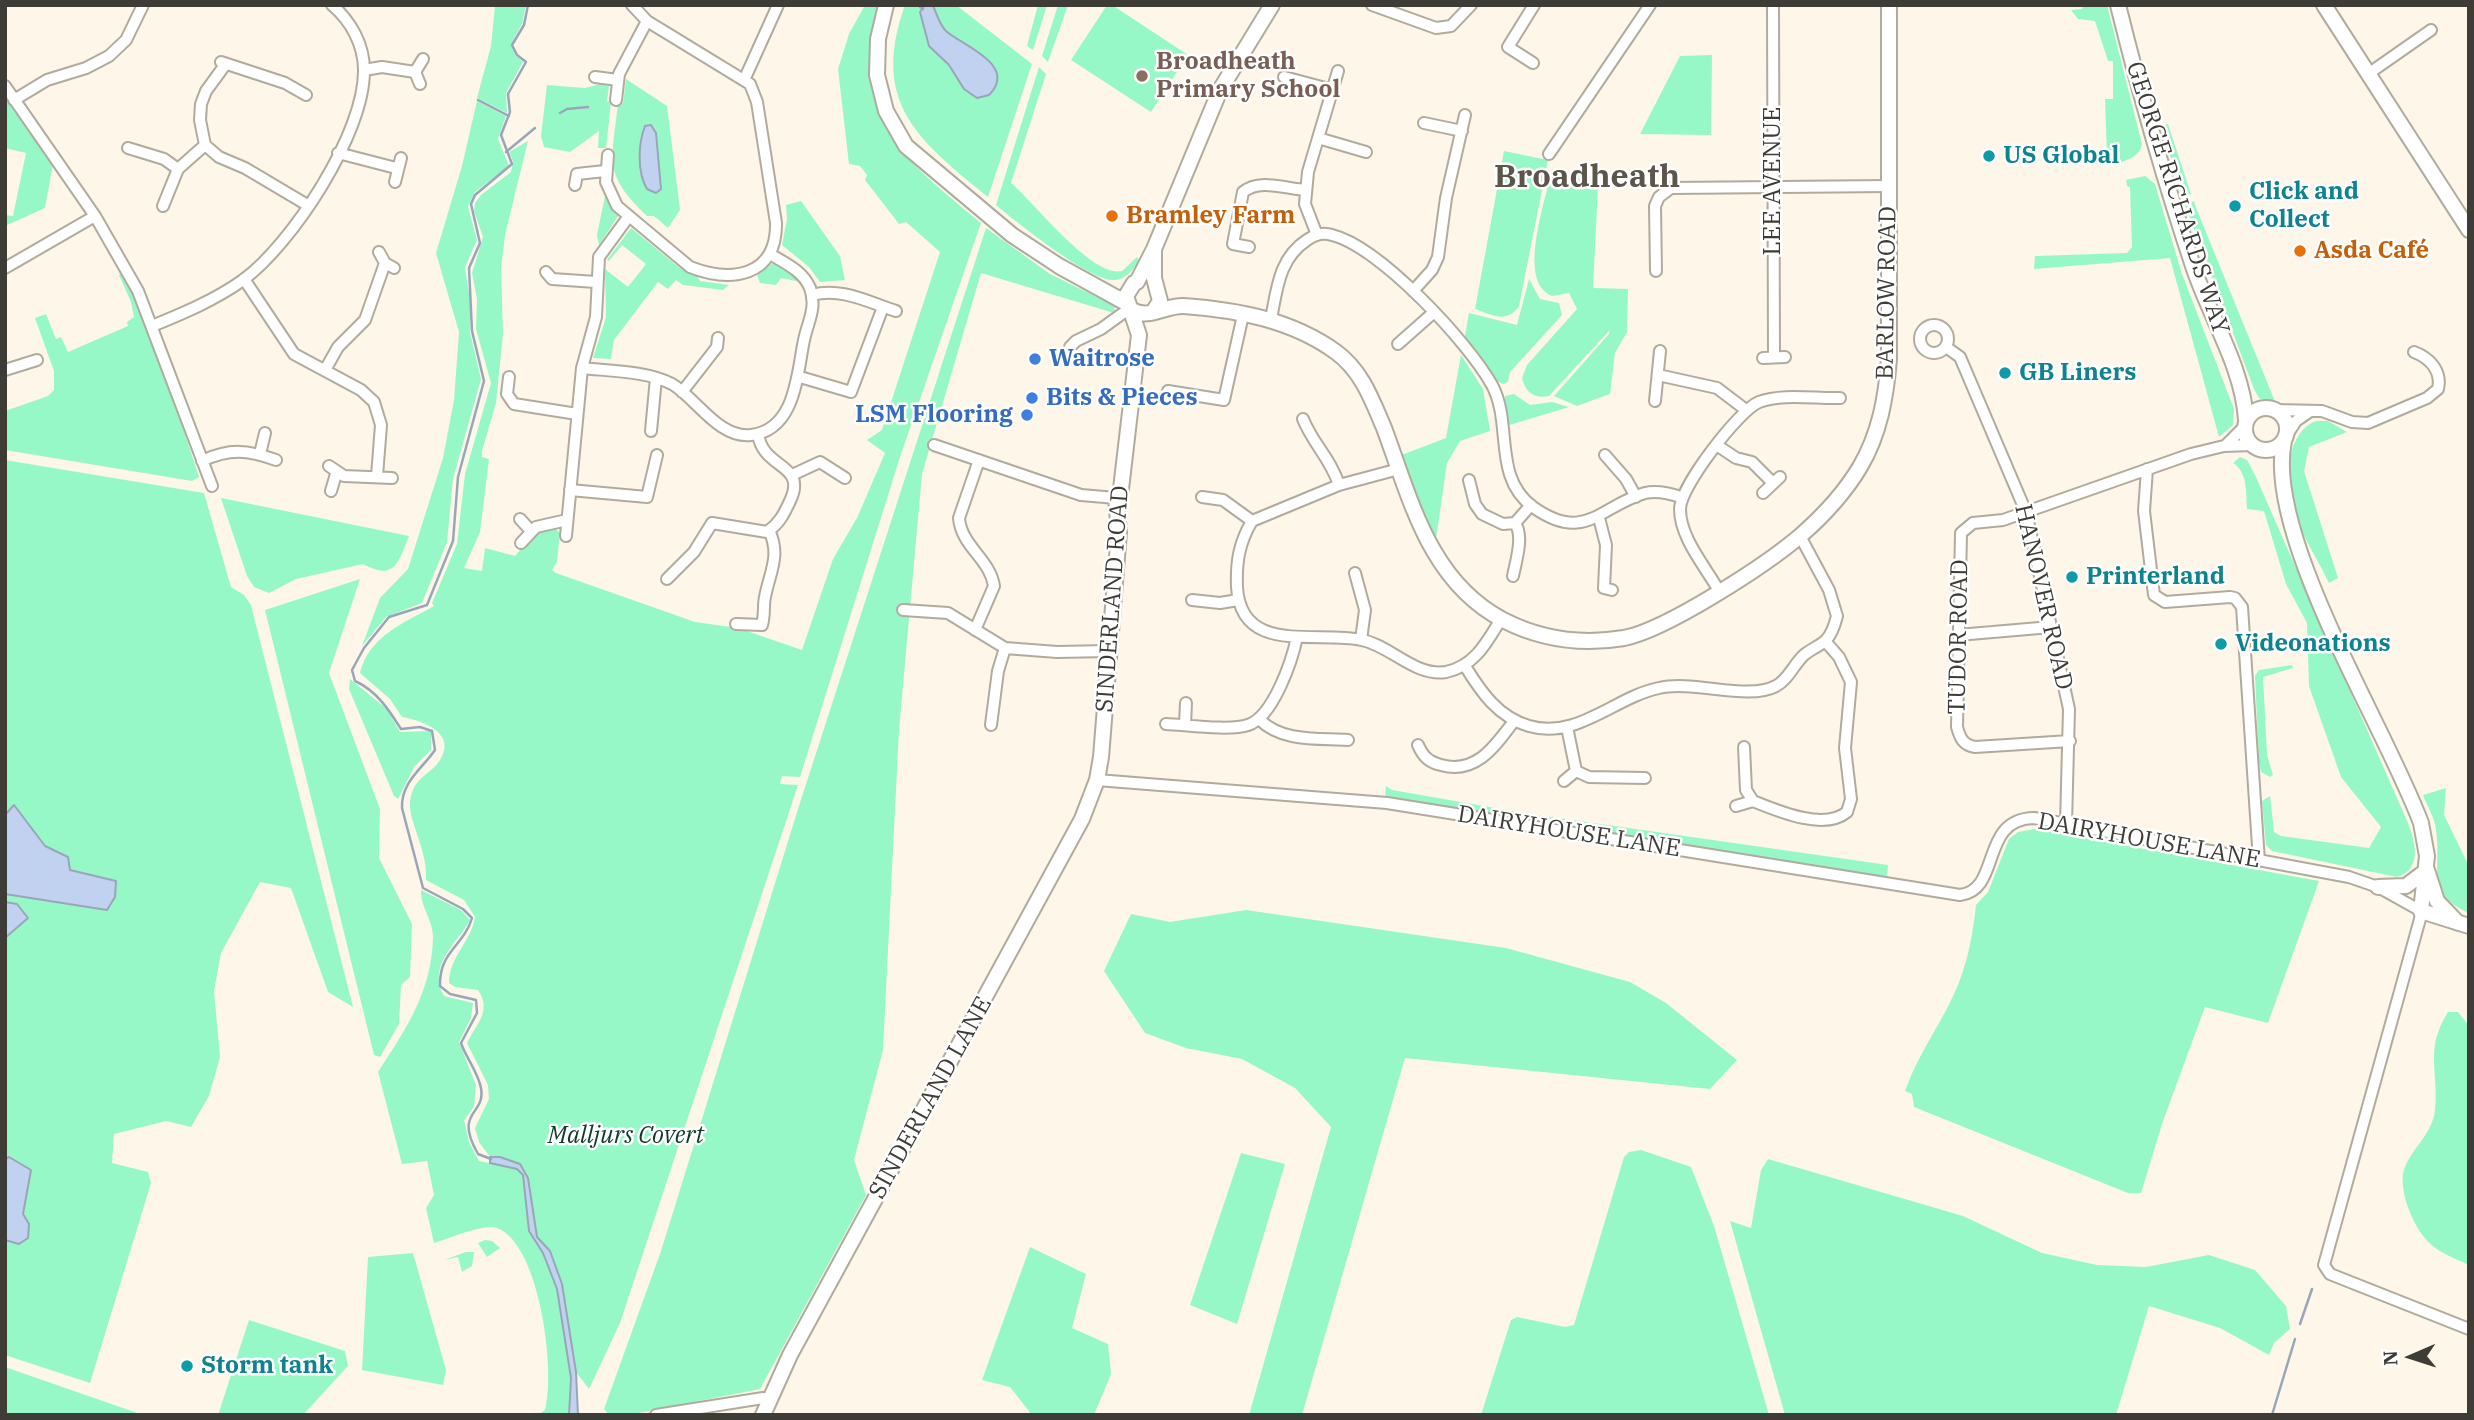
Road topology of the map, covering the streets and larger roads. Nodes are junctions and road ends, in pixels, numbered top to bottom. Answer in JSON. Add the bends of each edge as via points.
{"nodes":[{"id":1,"x":144,"y":5,"type":"edge"},
{"id":2,"x":332,"y":5,"type":"edge"},
{"id":3,"x":632,"y":5,"type":"edge"},
{"id":4,"x":778,"y":5,"type":"edge"},
{"id":5,"x":886,"y":5,"type":"edge"},
{"id":6,"x":1272,"y":5,"type":"edge"},
{"id":7,"x":1471,"y":5,"type":"edge"},
{"id":8,"x":1534,"y":5,"type":"edge"},
{"id":9,"x":1650,"y":5,"type":"edge"},
{"id":10,"x":1773,"y":5,"type":"edge"},
{"id":11,"x":1889,"y":5,"type":"edge"},
{"id":12,"x":2118,"y":5,"type":"edge"},
{"id":13,"x":2324,"y":5,"type":"edge"},
{"id":14,"x":1375,"y":6,"type":"edge"},
{"id":15,"x":647,"y":21,"type":"junction"},
{"id":16,"x":2431,"y":30,"type":"dead end"},
{"id":17,"x":423,"y":59,"type":"dead end"},
{"id":18,"x":1533,"y":63,"type":"dead end"},
{"id":19,"x":365,"y":70,"type":"junction"},
{"id":20,"x":1338,"y":71,"type":"dead end"},
{"id":21,"x":415,"y":72,"type":"junction"},
{"id":22,"x":2368,"y":74,"type":"junction"},
{"id":23,"x":595,"y":77,"type":"dead end"},
{"id":24,"x":1284,"y":77,"type":"dead end"},
{"id":25,"x":744,"y":78,"type":"junction"},
{"id":26,"x":305,"y":79,"type":"dead end"},
{"id":27,"x":618,"y":80,"type":"junction"},
{"id":28,"x":420,"y":84,"type":"dead end"},
{"id":29,"x":5,"y":86,"type":"edge"},
{"id":30,"x":1333,"y":90,"type":"junction"},
{"id":31,"x":14,"y":100,"type":"junction"},
{"id":32,"x":616,"y":100,"type":"dead end"},
{"id":33,"x":1465,"y":115,"type":"dead end"},
{"id":34,"x":1424,"y":123,"type":"dead end"},
{"id":35,"x":1462,"y":131,"type":"junction"},
{"id":36,"x":1318,"y":138,"type":"junction"},
{"id":37,"x":205,"y":145,"type":"junction"},
{"id":38,"x":128,"y":148,"type":"dead end"},
{"id":39,"x":1366,"y":152,"type":"dead end"},
{"id":40,"x":338,"y":153,"type":"junction"},
{"id":41,"x":1549,"y":154,"type":"dead end"},
{"id":42,"x":608,"y":155,"type":"dead end"},
{"id":43,"x":178,"y":169,"type":"junction"},
{"id":44,"x":605,"y":172,"type":"junction"},
{"id":45,"x":395,"y":182,"type":"dead end"},
{"id":46,"x":575,"y":185,"type":"dead end"},
{"id":47,"x":1773,"y":186,"type":"junction"},
{"id":48,"x":1889,"y":186,"type":"junction"},
{"id":49,"x":1306,"y":190,"type":"junction"},
{"id":50,"x":309,"y":206,"type":"junction"},
{"id":51,"x":175,"y":213,"type":"dead end"},
{"id":52,"x":95,"y":216,"type":"junction"},
{"id":53,"x":629,"y":216,"type":"junction"},
{"id":54,"x":2469,"y":230,"type":"edge"},
{"id":55,"x":1317,"y":235,"type":"junction"},
{"id":56,"x":1249,"y":247,"type":"dead end"},
{"id":57,"x":1154,"y":249,"type":"junction"},
{"id":58,"x":379,"y":252,"type":"dead end"},
{"id":59,"x":770,"y":254,"type":"junction"},
{"id":60,"x":5,"y":268,"type":"edge"},
{"id":61,"x":1656,"y":271,"type":"dead end"},
{"id":62,"x":545,"y":272,"type":"dead end"},
{"id":63,"x":243,"y":279,"type":"junction"},
{"id":64,"x":1135,"y":282,"type":"junction"},
{"id":65,"x":596,"y":284,"type":"junction"},
{"id":66,"x":1098,"y":286,"type":"junction"},
{"id":67,"x":1158,"y":288,"type":"junction"},
{"id":68,"x":1413,"y":291,"type":"junction"},
{"id":69,"x":812,"y":295,"type":"junction"},
{"id":70,"x":1183,"y":306,"type":"junction"},
{"id":71,"x":883,"y":307,"type":"junction"},
{"id":72,"x":1130,"y":308,"type":"junction"},
{"id":73,"x":896,"y":311,"type":"dead end"},
{"id":74,"x":1151,"y":313,"type":"junction"},
{"id":75,"x":1433,"y":313,"type":"junction"},
{"id":76,"x":1243,"y":315,"type":"junction"},
{"id":77,"x":1271,"y":319,"type":"junction"},
{"id":78,"x":152,"y":326,"type":"junction"},
{"id":79,"x":1139,"y":335,"type":"junction"},
{"id":80,"x":718,"y":338,"type":"dead end"},
{"id":81,"x":1398,"y":344,"type":"dead end"},
{"id":82,"x":1070,"y":347,"type":"dead end"},
{"id":83,"x":1946,"y":347,"type":"dead end"},
{"id":84,"x":1660,"y":351,"type":"dead end"},
{"id":85,"x":2414,"y":352,"type":"dead end"},
{"id":86,"x":1774,"y":357,"type":"dead end"},
{"id":87,"x":37,"y":360,"type":"dead end"},
{"id":88,"x":582,"y":368,"type":"junction"},
{"id":89,"x":5,"y":370,"type":"edge"},
{"id":90,"x":325,"y":370,"type":"junction"},
{"id":91,"x":1658,"y":375,"type":"junction"},
{"id":92,"x":509,"y":377,"type":"dead end"},
{"id":93,"x":800,"y":377,"type":"junction"},
{"id":94,"x":656,"y":378,"type":"junction"},
{"id":95,"x":2242,"y":389,"type":"junction"},
{"id":96,"x":1168,"y":391,"type":"dead end"},
{"id":97,"x":682,"y":392,"type":"junction"},
{"id":98,"x":1840,"y":398,"type":"dead end"},
{"id":99,"x":1655,"y":401,"type":"dead end"},
{"id":100,"x":2272,"y":409,"type":"junction"},
{"id":101,"x":1746,"y":410,"type":"junction"},
{"id":102,"x":2309,"y":412,"type":"junction"},
{"id":103,"x":577,"y":414,"type":"junction"},
{"id":104,"x":1303,"y":419,"type":"dead end"},
{"id":105,"x":2245,"y":424,"type":"junction"},
{"id":106,"x":651,"y":431,"type":"dead end"},
{"id":107,"x":265,"y":433,"type":"dead end"},
{"id":108,"x":758,"y":434,"type":"junction"},
{"id":109,"x":2285,"y":438,"type":"junction"},
{"id":110,"x":934,"y":445,"type":"dead end"},
{"id":111,"x":1718,"y":446,"type":"junction"},
{"id":112,"x":2224,"y":446,"type":"junction"},
{"id":113,"x":2255,"y":447,"type":"junction"},
{"id":114,"x":260,"y":454,"type":"junction"},
{"id":115,"x":657,"y":454,"type":"dead end"},
{"id":116,"x":1605,"y":455,"type":"dead end"},
{"id":117,"x":276,"y":460,"type":"dead end"},
{"id":118,"x":979,"y":460,"type":"junction"},
{"id":119,"x":202,"y":461,"type":"junction"},
{"id":120,"x":1399,"y":469,"type":"junction"},
{"id":121,"x":2147,"y":469,"type":"junction"},
{"id":122,"x":792,"y":475,"type":"junction"},
{"id":123,"x":2281,"y":475,"type":"junction"},
{"id":124,"x":377,"y":476,"type":"junction"},
{"id":125,"x":392,"y":478,"type":"dead end"},
{"id":126,"x":845,"y":478,"type":"dead end"},
{"id":127,"x":1469,"y":480,"type":"dead end"},
{"id":128,"x":1339,"y":485,"type":"junction"},
{"id":129,"x":212,"y":486,"type":"dead end"},
{"id":130,"x":570,"y":490,"type":"junction"},
{"id":131,"x":331,"y":491,"type":"dead end"},
{"id":132,"x":1763,"y":493,"type":"dead end"},
{"id":133,"x":1202,"y":497,"type":"dead end"},
{"id":134,"x":1636,"y":497,"type":"junction"},
{"id":135,"x":1681,"y":497,"type":"junction"},
{"id":136,"x":1116,"y":498,"type":"junction"},
{"id":137,"x":1531,"y":505,"type":"junction"},
{"id":138,"x":2026,"y":512,"type":"junction"},
{"id":139,"x":1599,"y":518,"type":"junction"},
{"id":140,"x":520,"y":519,"type":"dead end"},
{"id":141,"x":567,"y":520,"type":"junction"},
{"id":142,"x":1252,"y":521,"type":"junction"},
{"id":143,"x":1515,"y":523,"type":"junction"},
{"id":144,"x":769,"y":530,"type":"junction"},
{"id":145,"x":531,"y":531,"type":"junction"},
{"id":146,"x":566,"y":536,"type":"dead end"},
{"id":147,"x":1800,"y":536,"type":"junction"},
{"id":148,"x":521,"y":543,"type":"dead end"},
{"id":149,"x":1354,"y":573,"type":"dead end"},
{"id":150,"x":1513,"y":576,"type":"dead end"},
{"id":151,"x":667,"y":579,"type":"dead end"},
{"id":152,"x":1612,"y":590,"type":"dead end"},
{"id":153,"x":1719,"y":591,"type":"junction"},
{"id":154,"x":1192,"y":600,"type":"dead end"},
{"id":155,"x":1238,"y":600,"type":"junction"},
{"id":156,"x":903,"y":610,"type":"dead end"},
{"id":157,"x":1501,"y":619,"type":"junction"},
{"id":158,"x":736,"y":624,"type":"dead end"},
{"id":159,"x":2051,"y":627,"type":"junction"},
{"id":160,"x":975,"y":630,"type":"junction"},
{"id":161,"x":1958,"y":635,"type":"junction"},
{"id":162,"x":1297,"y":637,"type":"junction"},
{"id":163,"x":1362,"y":639,"type":"junction"},
{"id":164,"x":1825,"y":641,"type":"junction"},
{"id":165,"x":1005,"y":648,"type":"junction"},
{"id":166,"x":1109,"y":651,"type":"junction"},
{"id":167,"x":1465,"y":666,"type":"junction"},
{"id":168,"x":1186,"y":703,"type":"dead end"},
{"id":169,"x":1259,"y":720,"type":"junction"},
{"id":170,"x":1514,"y":721,"type":"junction"},
{"id":171,"x":1166,"y":724,"type":"dead end"},
{"id":172,"x":990,"y":725,"type":"dead end"},
{"id":173,"x":1185,"y":725,"type":"junction"},
{"id":174,"x":1567,"y":727,"type":"junction"},
{"id":175,"x":1348,"y":740,"type":"dead end"},
{"id":176,"x":2070,"y":741,"type":"junction"},
{"id":177,"x":1418,"y":745,"type":"dead end"},
{"id":178,"x":1744,"y":747,"type":"dead end"},
{"id":179,"x":1576,"y":771,"type":"junction"},
{"id":180,"x":1645,"y":778,"type":"dead end"},
{"id":181,"x":1097,"y":780,"type":"junction"},
{"id":182,"x":1564,"y":781,"type":"dead end"},
{"id":183,"x":1753,"y":802,"type":"junction"},
{"id":184,"x":1736,"y":806,"type":"dead end"},
{"id":185,"x":2066,"y":824,"type":"junction"},
{"id":186,"x":2259,"y":861,"type":"junction"},
{"id":187,"x":2427,"y":870,"type":"junction"},
{"id":188,"x":2378,"y":887,"type":"junction"},
{"id":189,"x":2421,"y":911,"type":"junction"},
{"id":190,"x":2464,"y":925,"type":"edge"},
{"id":191,"x":2469,"y":1329,"type":"edge"},
{"id":192,"x":768,"y":1400,"type":"junction"},
{"id":193,"x":656,"y":1415,"type":"edge"},
{"id":194,"x":762,"y":1415,"type":"edge"}],
"edges":[{"from":1,"to":31,"type":"street","via":[[126,40],[109,56],[47,80]]},
{"from":2,"to":19,"type":"street","via":[[354,32]]},
{"from":3,"to":15,"type":"street"},
{"from":4,"to":25,"type":"street"},
{"from":5,"to":66,"type":"street","via":[[876,58],[886,111],[906,146],[1012,235]]},
{"from":6,"to":57,"type":"street","name":"SINDERLAND ROAD","via":[[1220,90]]},
{"from":7,"to":14,"type":"street","via":[[1458,22],[1436,28]]},
{"from":8,"to":18,"type":"street","via":[[1508,47]]},
{"from":9,"to":41,"type":"street"},
{"from":10,"to":47,"type":"street","name":"LEE AVENUE"},
{"from":11,"to":48,"type":"street","name":"BARLOW ROAD"},
{"from":12,"to":95,"type":"street","name":"GEORGE RICHARDS WAY","via":[[2194,269]]},
{"from":13,"to":22,"type":"street"},
{"from":15,"to":25,"type":"street"},
{"from":15,"to":27,"type":"street"},
{"from":16,"to":22,"type":"street"},
{"from":17,"to":21,"type":"street"},
{"from":19,"to":21,"type":"street","via":[[382,67]]},
{"from":19,"to":40,"type":"street","via":[[352,123]]},
{"from":20,"to":30,"type":"street"},
{"from":21,"to":28,"type":"street"},
{"from":22,"to":54,"type":"street"},
{"from":23,"to":27,"type":"street"},
{"from":24,"to":30,"type":"street"},
{"from":25,"to":59,"type":"street","via":[[757,102],[776,223]]},
{"from":26,"to":37,"type":"street","via":[[302,92],[223,63],[201,104]]},
{"from":27,"to":32,"type":"street"},
{"from":29,"to":31,"type":"street"},
{"from":30,"to":36,"type":"street"},
{"from":31,"to":52,"type":"street"},
{"from":33,"to":35,"type":"street"},
{"from":34,"to":35,"type":"street"},
{"from":35,"to":68,"type":"street","via":[[1438,257]]},
{"from":36,"to":39,"type":"street"},
{"from":36,"to":49,"type":"street"},
{"from":37,"to":43,"type":"street"},
{"from":37,"to":50,"type":"street"},
{"from":38,"to":43,"type":"street","via":[[164,159]]},
{"from":40,"to":45,"type":"street","via":[[399,163]]},
{"from":40,"to":50,"type":"street"},
{"from":42,"to":44,"type":"street"},
{"from":43,"to":51,"type":"street","via":[[160,204]]},
{"from":44,"to":46,"type":"street","via":[[580,172]]},
{"from":44,"to":53,"type":"street","via":[[613,199]]},
{"from":47,"to":48,"type":"street"},
{"from":47,"to":61,"type":"street","via":[[1666,190],[1656,206]]},
{"from":47,"to":86,"type":"street","name":"LEE AVENUE"},
{"from":48,"to":147,"type":"street","name":"BARLOW ROAD","via":[[1889,359],[1884,408],[1858,470]]},
{"from":49,"to":55,"type":"street","via":[[1305,204]]},
{"from":49,"to":56,"type":"street","via":[[1261,185],[1243,192],[1233,244]]},
{"from":50,"to":63,"type":"street","via":[[281,245]]},
{"from":52,"to":60,"type":"street"},
{"from":52,"to":78,"type":"street","via":[[138,291]]},
{"from":53,"to":59,"type":"street","via":[[681,261],[705,272],[741,275]]},
{"from":53,"to":65,"type":"street","via":[[599,256]]},
{"from":55,"to":68,"type":"street","via":[[1329,233],[1344,239]]},
{"from":55,"to":77,"type":"street","via":[[1295,248],[1284,263]]},
{"from":57,"to":64,"type":"street","name":"SINDERLAND ROAD"},
{"from":57,"to":67,"type":"street","name":"SINDERLAND ROAD"},
{"from":58,"to":90,"type":"street","via":[[389,265],[365,320],[338,347]]},
{"from":59,"to":69,"type":"street","via":[[804,276]]},
{"from":62,"to":65,"type":"street","via":[[552,279]]},
{"from":63,"to":78,"type":"street","via":[[206,303]]},
{"from":63,"to":90,"type":"street","via":[[287,346]]},
{"from":64,"to":66,"type":"street","via":[[1116,289]]},
{"from":64,"to":67,"type":"street","via":[[1150,282]]},
{"from":64,"to":72,"type":"street","name":"SINDERLAND ROAD","via":[[1127,291]]},
{"from":65,"to":88,"type":"street","via":[[596,317]]},
{"from":66,"to":72,"type":"street"},
{"from":67,"to":70,"type":"street","name":"BARLOW ROAD"},
{"from":67,"to":74,"type":"street","name":"SINDERLAND ROAD","via":[[1160,301]]},
{"from":68,"to":75,"type":"street"},
{"from":69,"to":71,"type":"street","via":[[843,293]]},
{"from":69,"to":93,"type":"street"},
{"from":70,"to":74,"type":"street","name":"BARLOW ROAD"},
{"from":70,"to":76,"type":"street","name":"BARLOW ROAD"},
{"from":71,"to":73,"type":"street"},
{"from":71,"to":93,"type":"street","via":[[851,392]]},
{"from":72,"to":74,"type":"street"},
{"from":72,"to":79,"type":"street","name":"SINDERLAND ROAD"},
{"from":72,"to":82,"type":"street"},
{"from":74,"to":79,"type":"street","name":"SINDERLAND ROAD"},
{"from":75,"to":81,"type":"street"},
{"from":75,"to":137,"type":"street","via":[[1491,384],[1500,404],[1507,469],[1518,493]]},
{"from":76,"to":77,"type":"street","name":"BARLOW ROAD"},
{"from":76,"to":96,"type":"street","via":[[1224,400]]},
{"from":77,"to":120,"type":"street","name":"BARLOW ROAD","via":[[1315,337],[1358,374],[1370,392]]},
{"from":78,"to":119,"type":"street"},
{"from":79,"to":136,"type":"street","name":"SINDERLAND ROAD","via":[[1121,488]]},
{"from":80,"to":97,"type":"street","via":[[717,347]]},
{"from":83,"to":138,"type":"street","name":"HANOVER ROAD","via":[[1960,357]]},
{"from":84,"to":91,"type":"street"},
{"from":85,"to":102,"type":"street","via":[[2431,362],[2438,374],[2438,389],[2427,398],[2368,423]]},
{"from":87,"to":89,"type":"street"},
{"from":88,"to":94,"type":"street"},
{"from":88,"to":103,"type":"street"},
{"from":90,"to":124,"type":"street","via":[[361,390],[378,409]]},
{"from":91,"to":99,"type":"street"},
{"from":91,"to":101,"type":"street","via":[[1717,388]]},
{"from":92,"to":103,"type":"street","via":[[507,394],[514,404]]},
{"from":93,"to":108,"type":"street","via":[[783,415]]},
{"from":94,"to":97,"type":"street"},
{"from":94,"to":106,"type":"street"},
{"from":95,"to":100,"type":"street","via":[[2258,404]]},
{"from":95,"to":105,"type":"street","name":"GEORGE RICHARDS WAY"},
{"from":97,"to":108,"type":"street","via":[[727,429],[745,436]]},
{"from":98,"to":101,"type":"street","via":[[1776,399]]},
{"from":100,"to":102,"type":"street"},
{"from":100,"to":105,"type":"street","via":[[2255,410]]},
{"from":100,"to":109,"type":"street","via":[[2286,420]]},
{"from":101,"to":111,"type":"street"},
{"from":102,"to":109,"type":"street"},
{"from":103,"to":130,"type":"street"},
{"from":104,"to":128,"type":"street","via":[[1311,438],[1334,467]]},
{"from":105,"to":112,"type":"street"},
{"from":105,"to":113,"type":"street"},
{"from":107,"to":114,"type":"street"},
{"from":108,"to":122,"type":"street","via":[[766,457]]},
{"from":109,"to":113,"type":"street","via":[[2272,450]]},
{"from":109,"to":123,"type":"street"},
{"from":110,"to":118,"type":"street"},
{"from":111,"to":132,"type":"street","via":[[1777,480]]},
{"from":111,"to":135,"type":"street"},
{"from":112,"to":113,"type":"street"},
{"from":112,"to":121,"type":"street","name":"TUDOR ROAD"},
{"from":113,"to":123,"type":"street","via":[[2272,459]]},
{"from":114,"to":117,"type":"street"},
{"from":114,"to":119,"type":"street","via":[[228,451]]},
{"from":115,"to":130,"type":"street","via":[[647,498]]},
{"from":116,"to":134,"type":"street"},
{"from":118,"to":136,"type":"street","via":[[1081,495]]},
{"from":118,"to":160,"type":"street","via":[[959,518],[965,539],[993,576],[991,595]]},
{"from":119,"to":129,"type":"street"},
{"from":120,"to":128,"type":"street"},
{"from":120,"to":157,"type":"street","name":"BARLOW ROAD","via":[[1423,534],[1446,572]]},
{"from":121,"to":138,"type":"street","name":"TUDOR ROAD"},
{"from":121,"to":186,"type":"street","via":[[2144,511],[2154,594],[2165,602],[2230,597],[2242,607]]},
{"from":122,"to":126,"type":"street","via":[[820,462]]},
{"from":122,"to":144,"type":"street","via":[[796,488]]},
{"from":123,"to":187,"type":"street","via":[[2288,513],[2314,585],[2416,811]]},
{"from":124,"to":125,"type":"street"},
{"from":124,"to":131,"type":"street","via":[[351,477],[333,470]]},
{"from":127,"to":143,"type":"street","via":[[1482,514],[1503,524]]},
{"from":128,"to":142,"type":"street"},
{"from":130,"to":141,"type":"street"},
{"from":133,"to":142,"type":"street","via":[[1223,500]]},
{"from":134,"to":135,"type":"street","via":[[1654,492]]},
{"from":134,"to":139,"type":"street"},
{"from":135,"to":153,"type":"street","via":[[1682,525]]},
{"from":136,"to":166,"type":"street","name":"SINDERLAND ROAD","via":[[1119,532]]},
{"from":137,"to":139,"type":"street","via":[[1561,520]]},
{"from":137,"to":143,"type":"street"},
{"from":138,"to":159,"type":"street","name":"HANOVER ROAD"},
{"from":138,"to":161,"type":"street","name":"TUDOR ROAD","via":[[1973,523],[1961,533]]},
{"from":139,"to":152,"type":"street","via":[[1606,545],[1604,588]]},
{"from":140,"to":145,"type":"street"},
{"from":141,"to":145,"type":"street"},
{"from":141,"to":146,"type":"street"},
{"from":142,"to":155,"type":"street","via":[[1238,552]]},
{"from":143,"to":150,"type":"street","via":[[1518,550]]},
{"from":144,"to":151,"type":"street","via":[[712,523],[694,552]]},
{"from":144,"to":158,"type":"street","via":[[776,562],[762,625]]},
{"from":145,"to":148,"type":"street"},
{"from":147,"to":153,"type":"street","name":"BARLOW ROAD"},
{"from":147,"to":164,"type":"street","via":[[1835,604],[1835,625]]},
{"from":149,"to":163,"type":"street","via":[[1365,610]]},
{"from":153,"to":157,"type":"street","name":"BARLOW ROAD","via":[[1659,626],[1626,638],[1577,641],[1546,637]]},
{"from":154,"to":155,"type":"street"},
{"from":155,"to":162,"type":"street","via":[[1246,621]]},
{"from":156,"to":160,"type":"street","via":[[936,610]]},
{"from":157,"to":167,"type":"street","via":[[1483,649]]},
{"from":159,"to":161,"type":"street"},
{"from":159,"to":176,"type":"street","name":"HANOVER ROAD","via":[[2069,709]]},
{"from":160,"to":165,"type":"street"},
{"from":161,"to":176,"type":"street","name":"TUDOR ROAD","via":[[1959,738],[1975,747]]},
{"from":162,"to":163,"type":"street"},
{"from":162,"to":169,"type":"street","via":[[1293,657]]},
{"from":163,"to":167,"type":"street","via":[[1424,670],[1444,672]]},
{"from":164,"to":174,"type":"street","via":[[1803,655],[1777,686],[1751,691],[1659,688]]},
{"from":164,"to":183,"type":"street","via":[[1851,682],[1845,748],[1851,799],[1847,811],[1820,820]]},
{"from":165,"to":166,"type":"street"},
{"from":165,"to":172,"type":"street"},
{"from":166,"to":181,"type":"street","name":"SINDERLAND ROAD"},
{"from":167,"to":170,"type":"street","via":[[1496,708]]},
{"from":168,"to":173,"type":"street"},
{"from":169,"to":173,"type":"street","via":[[1246,726]]},
{"from":169,"to":175,"type":"street","via":[[1288,736]]},
{"from":170,"to":174,"type":"street","via":[[1531,727]]},
{"from":170,"to":177,"type":"street","via":[[1471,766],[1437,765],[1423,757]]},
{"from":171,"to":173,"type":"street"},
{"from":174,"to":179,"type":"street"},
{"from":176,"to":185,"type":"street","name":"HANOVER ROAD"},
{"from":178,"to":183,"type":"street","via":[[1746,790]]},
{"from":179,"to":180,"type":"street","via":[[1589,777]]},
{"from":179,"to":182,"type":"street"},
{"from":181,"to":185,"type":"street","name":"DAIRYHOUSE LANE","via":[[1387,803],[1960,895],[1979,884],[2008,825],[2034,818]]},
{"from":181,"to":192,"type":"street","name":"SINDERLAND LANE","via":[[1082,819]]},
{"from":183,"to":184,"type":"street"},
{"from":185,"to":186,"type":"street","name":"DAIRYHOUSE LANE"},
{"from":186,"to":188,"type":"street","name":"DAIRYHOUSE LANE","via":[[2349,877]]},
{"from":187,"to":188,"type":"street","via":[[2406,886]]},
{"from":187,"to":189,"type":"street"},
{"from":187,"to":190,"type":"street","via":[[2437,901]]},
{"from":188,"to":189,"type":"street","name":"DAIRYHOUSE LANE"},
{"from":189,"to":190,"type":"street"},
{"from":189,"to":191,"type":"street","via":[[2324,1265],[2330,1274]]},
{"from":192,"to":193,"type":"street"},
{"from":192,"to":194,"type":"street","name":"SINDERLAND LANE"}]}
